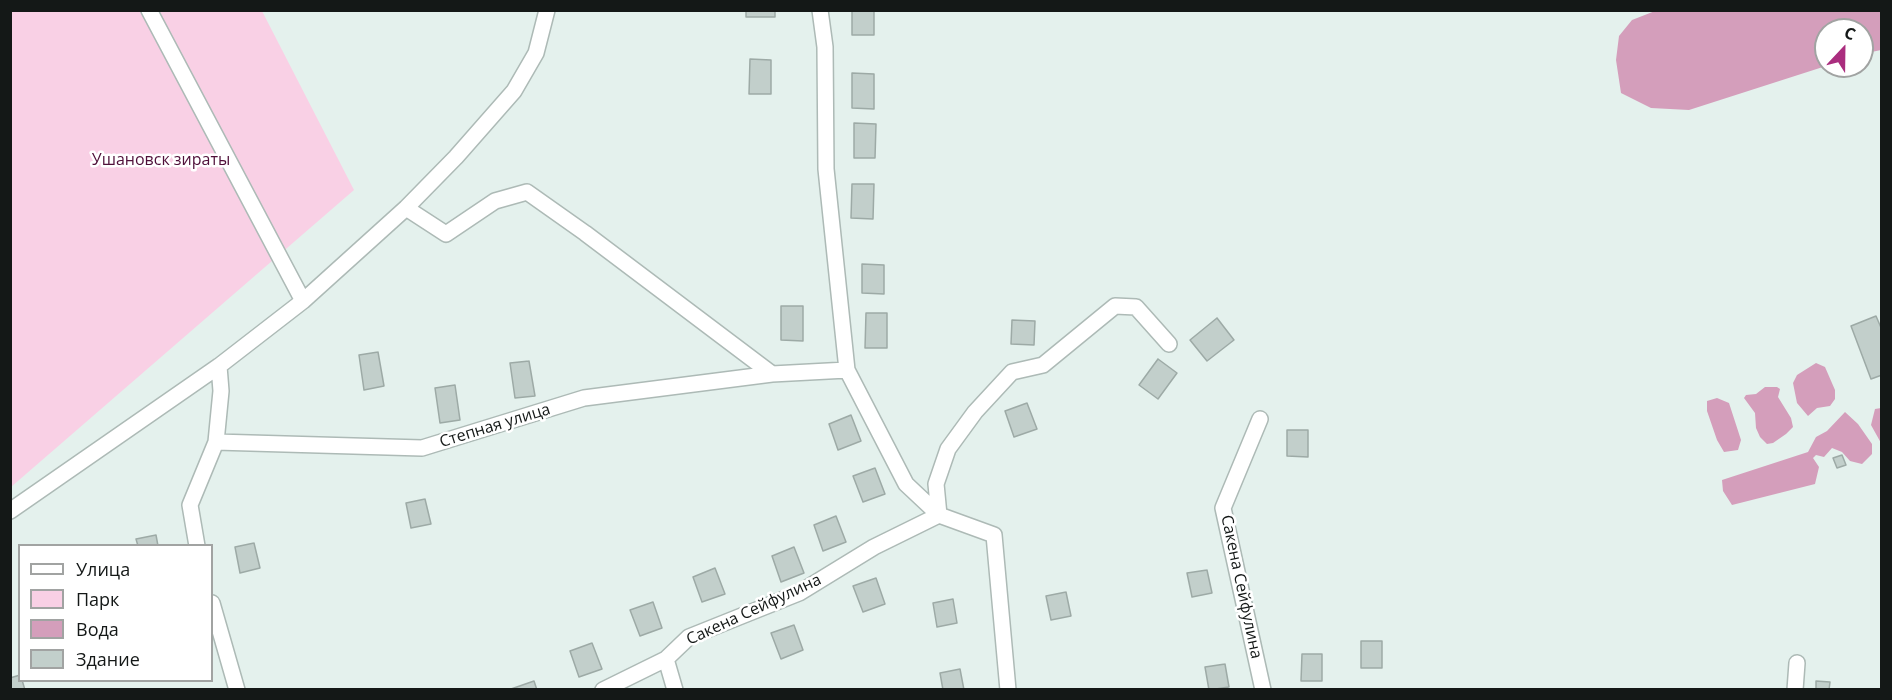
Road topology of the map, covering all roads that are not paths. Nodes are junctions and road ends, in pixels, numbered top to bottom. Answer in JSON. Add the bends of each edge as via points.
{"nodes":[{"id":1,"x":149,"y":10,"type":"edge"},
{"id":2,"x":547,"y":10,"type":"edge"},
{"id":3,"x":819,"y":10,"type":"edge"},
{"id":4,"x":406,"y":208,"type":"junction"},
{"id":5,"x":303,"y":300,"type":"junction"},
{"id":6,"x":1169,"y":344,"type":"dead end"},
{"id":7,"x":219,"y":366,"type":"junction"},
{"id":8,"x":847,"y":370,"type":"junction"},
{"id":9,"x":772,"y":374,"type":"junction"},
{"id":10,"x":1260,"y":419,"type":"dead end"},
{"id":11,"x":216,"y":442,"type":"junction"},
{"id":12,"x":10,"y":511,"type":"edge"},
{"id":13,"x":939,"y":515,"type":"junction"},
{"id":14,"x":197,"y":544,"type":"edge"},
{"id":15,"x":213,"y":606,"type":"edge"},
{"id":16,"x":666,"y":659,"type":"junction"},
{"id":17,"x":1797,"y":663,"type":"dead end"},
{"id":18,"x":237,"y":690,"type":"edge"},
{"id":19,"x":603,"y":690,"type":"edge"},
{"id":20,"x":675,"y":690,"type":"edge"},
{"id":21,"x":1008,"y":690,"type":"edge"},
{"id":22,"x":1263,"y":690,"type":"edge"},
{"id":23,"x":1795,"y":690,"type":"edge"}],
"edges":[{"from":1,"to":5,"type":"street"},
{"from":2,"to":4,"type":"street","via":[[536,53],[514,91]]},
{"from":3,"to":8,"type":"street","via":[[825,47],[826,168]]},
{"from":4,"to":5,"type":"street"},
{"from":4,"to":9,"type":"street","via":[[446,234],[495,201],[527,192]]},
{"from":5,"to":7,"type":"street"},
{"from":6,"to":13,"type":"street","via":[[1136,307],[1115,306],[1043,365],[1012,372],[948,449],[936,484]]},
{"from":7,"to":11,"type":"street"},
{"from":7,"to":12,"type":"street"},
{"from":8,"to":9,"type":"street","name":"Степная улица"},
{"from":8,"to":13,"type":"street","via":[[906,484]]},
{"from":9,"to":11,"type":"street","name":"Степная улица","via":[[584,398],[422,448]]},
{"from":10,"to":22,"type":"street","name":"Сакена Сейфулина","via":[[1223,508]]},
{"from":11,"to":14,"type":"street","via":[[190,505]]},
{"from":13,"to":16,"type":"street","name":"Сакена Сейфулина","via":[[874,547],[799,592],[689,637]]},
{"from":13,"to":21,"type":"street","via":[[994,535]]},
{"from":15,"to":18,"type":"street"},
{"from":16,"to":19,"type":"street","name":"Сакена Сейфулина"},
{"from":16,"to":20,"type":"street"},
{"from":17,"to":23,"type":"street"}]}
